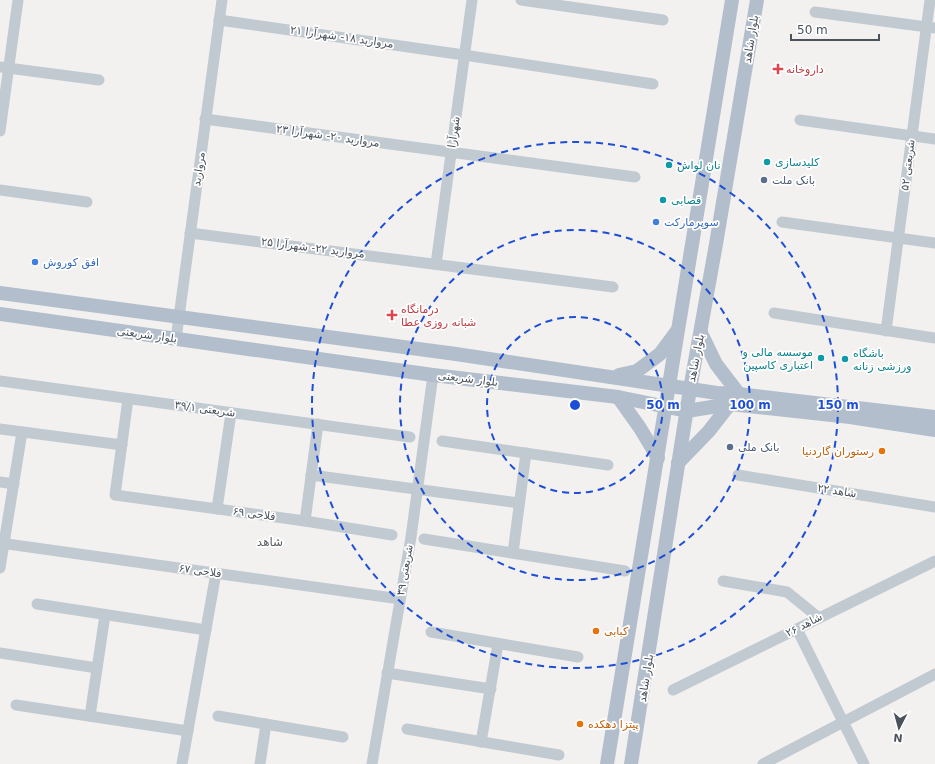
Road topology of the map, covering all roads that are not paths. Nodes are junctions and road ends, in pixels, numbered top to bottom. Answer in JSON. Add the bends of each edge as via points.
{"nodes":[{"id":1,"x":18,"y":0,"type":"edge"},
{"id":2,"x":222,"y":0,"type":"edge"},
{"id":3,"x":472,"y":0,"type":"edge"},
{"id":4,"x":521,"y":0,"type":"edge"},
{"id":5,"x":732,"y":0,"type":"edge"},
{"id":6,"x":757,"y":0,"type":"edge"},
{"id":7,"x":930,"y":0,"type":"edge"},
{"id":8,"x":815,"y":12,"type":"dead end"},
{"id":9,"x":219,"y":20,"type":"junction"},
{"id":10,"x":663,"y":20,"type":"dead end"},
{"id":11,"x":931,"y":27,"type":"edge"},
{"id":12,"x":464,"y":55,"type":"junction"},
{"id":13,"x":4,"y":68,"type":"edge"},
{"id":14,"x":100,"y":80,"type":"dead end"},
{"id":15,"x":653,"y":84,"type":"dead end"},
{"id":16,"x":205,"y":119,"type":"junction"},
{"id":17,"x":800,"y":120,"type":"dead end"},
{"id":18,"x":0,"y":130,"type":"edge"},
{"id":19,"x":912,"y":136,"type":"junction"},
{"id":20,"x":935,"y":139,"type":"edge"},
{"id":21,"x":451,"y":152,"type":"junction"},
{"id":22,"x":635,"y":177,"type":"dead end"},
{"id":23,"x":0,"y":190,"type":"edge"},
{"id":24,"x":87,"y":202,"type":"dead end"},
{"id":25,"x":782,"y":222,"type":"dead end"},
{"id":26,"x":190,"y":233,"type":"junction"},
{"id":27,"x":898,"y":238,"type":"junction"},
{"id":28,"x":935,"y":244,"type":"edge"},
{"id":29,"x":436,"y":264,"type":"junction"},
{"id":30,"x":613,"y":287,"type":"dead end"},
{"id":31,"x":0,"y":293,"type":"edge"},
{"id":32,"x":774,"y":313,"type":"dead end"},
{"id":33,"x":0,"y":314,"type":"edge"},
{"id":34,"x":179,"y":317,"type":"junction"},
{"id":35,"x":678,"y":329,"type":"junction"},
{"id":36,"x":886,"y":331,"type":"junction"},
{"id":37,"x":701,"y":333,"type":"junction"},
{"id":38,"x":935,"y":338,"type":"edge"},
{"id":39,"x":176,"y":339,"type":"junction"},
{"id":40,"x":433,"y":375,"type":"junction"},
{"id":41,"x":613,"y":377,"type":"junction"},
{"id":42,"x":0,"y":381,"type":"edge"},
{"id":43,"x":669,"y":385,"type":"junction"},
{"id":44,"x":690,"y":388,"type":"junction"},
{"id":45,"x":618,"y":397,"type":"junction"},
{"id":46,"x":128,"y":399,"type":"junction"},
{"id":47,"x":734,"y":399,"type":"junction"},
{"id":48,"x":665,"y":408,"type":"junction"},
{"id":49,"x":687,"y":411,"type":"junction"},
{"id":50,"x":231,"y":413,"type":"junction"},
{"id":51,"x":935,"y":417,"type":"edge"},
{"id":52,"x":318,"y":424,"type":"junction"},
{"id":53,"x":0,"y":429,"type":"edge"},
{"id":54,"x":935,"y":430,"type":"edge"},
{"id":55,"x":22,"y":432,"type":"junction"},
{"id":56,"x":410,"y":437,"type":"dead end"},
{"id":57,"x":442,"y":441,"type":"dead end"},
{"id":58,"x":122,"y":445,"type":"junction"},
{"id":59,"x":526,"y":453,"type":"junction"},
{"id":60,"x":658,"y":458,"type":"junction"},
{"id":61,"x":678,"y":463,"type":"junction"},
{"id":62,"x":608,"y":465,"type":"dead end"},
{"id":63,"x":311,"y":475,"type":"junction"},
{"id":64,"x":738,"y":475,"type":"dead end"},
{"id":65,"x":0,"y":482,"type":"edge"},
{"id":66,"x":14,"y":484,"type":"junction"},
{"id":67,"x":417,"y":490,"type":"junction"},
{"id":68,"x":519,"y":503,"type":"junction"},
{"id":69,"x":935,"y":507,"type":"edge"},
{"id":70,"x":217,"y":509,"type":"junction"},
{"id":71,"x":305,"y":521,"type":"junction"},
{"id":72,"x":392,"y":535,"type":"dead end"},
{"id":73,"x":424,"y":539,"type":"dead end"},
{"id":74,"x":2,"y":544,"type":"edge"},
{"id":75,"x":512,"y":553,"type":"junction"},
{"id":76,"x":935,"y":561,"type":"edge"},
{"id":77,"x":0,"y":568,"type":"edge"},
{"id":78,"x":625,"y":571,"type":"dead end"},
{"id":79,"x":216,"y":574,"type":"junction"},
{"id":80,"x":723,"y":581,"type":"dead end"},
{"id":81,"x":400,"y":599,"type":"junction"},
{"id":82,"x":37,"y":604,"type":"dead end"},
{"id":83,"x":105,"y":615,"type":"junction"},
{"id":84,"x":819,"y":618,"type":"junction"},
{"id":85,"x":796,"y":629,"type":"junction"},
{"id":86,"x":206,"y":630,"type":"junction"},
{"id":87,"x":431,"y":632,"type":"dead end"},
{"id":88,"x":498,"y":644,"type":"junction"},
{"id":89,"x":0,"y":654,"type":"edge"},
{"id":90,"x":578,"y":657,"type":"dead end"},
{"id":91,"x":97,"y":668,"type":"junction"},
{"id":92,"x":387,"y":673,"type":"junction"},
{"id":93,"x":935,"y":674,"type":"edge"},
{"id":94,"x":491,"y":689,"type":"junction"},
{"id":95,"x":673,"y":690,"type":"dead end"},
{"id":96,"x":16,"y":705,"type":"dead end"},
{"id":97,"x":90,"y":716,"type":"junction"},
{"id":98,"x":218,"y":716,"type":"dead end"},
{"id":99,"x":843,"y":722,"type":"junction"},
{"id":100,"x":266,"y":724,"type":"junction"},
{"id":101,"x":407,"y":729,"type":"dead end"},
{"id":102,"x":188,"y":731,"type":"junction"},
{"id":103,"x":343,"y":737,"type":"dead end"},
{"id":104,"x":481,"y":742,"type":"junction"},
{"id":105,"x":559,"y":755,"type":"dead end"},
{"id":106,"x":182,"y":764,"type":"edge"},
{"id":107,"x":260,"y":764,"type":"edge"},
{"id":108,"x":372,"y":764,"type":"edge"},
{"id":109,"x":607,"y":764,"type":"edge"},
{"id":110,"x":631,"y":764,"type":"edge"},
{"id":111,"x":763,"y":764,"type":"edge"},
{"id":112,"x":864,"y":764,"type":"edge"}],
"edges":[{"from":1,"to":13,"type":"street"},
{"from":2,"to":9,"type":"street","name":"مروارید"},
{"from":3,"to":12,"type":"street","name":"شهرآرا"},
{"from":4,"to":10,"type":"street"},
{"from":5,"to":35,"type":"main road","name":"بلوار شاهد"},
{"from":6,"to":37,"type":"main road","name":"بلوار شاهد"},
{"from":7,"to":11,"type":"street","name":"شریعتی ۵۲"},
{"from":8,"to":11,"type":"street"},
{"from":9,"to":12,"type":"street","name":"مروارید ۱۸- شهرآرا ۲۱"},
{"from":9,"to":16,"type":"street","name":"مروارید"},
{"from":11,"to":19,"type":"street","name":"شریعتی ۵۲"},
{"from":12,"to":15,"type":"street","name":"مروارید ۱۸- شهرآرا ۲۱"},
{"from":12,"to":21,"type":"street","name":"شهرآرا"},
{"from":13,"to":14,"type":"street"},
{"from":13,"to":18,"type":"street"},
{"from":16,"to":21,"type":"street","name":"مروارید ۲۰- شهرآرا ۲۳"},
{"from":16,"to":26,"type":"street","name":"مروارید"},
{"from":17,"to":19,"type":"street"},
{"from":19,"to":20,"type":"street"},
{"from":19,"to":27,"type":"street","name":"شریعتی ۵۲"},
{"from":21,"to":22,"type":"street","name":"مروارید ۲۰- شهرآرا ۲۳"},
{"from":21,"to":29,"type":"street","name":"شهرآرا"},
{"from":23,"to":24,"type":"street"},
{"from":25,"to":27,"type":"street"},
{"from":26,"to":29,"type":"street","name":"مروارید ۲۲- شهرآرا ۲۵"},
{"from":26,"to":34,"type":"street","name":"مروارید"},
{"from":27,"to":28,"type":"street"},
{"from":27,"to":36,"type":"street","name":"شریعتی ۵۲"},
{"from":29,"to":30,"type":"street","name":"مروارید ۲۲- شهرآرا ۲۵"},
{"from":31,"to":34,"type":"main road","name":"بلوار شریعتی"},
{"from":32,"to":36,"type":"street"},
{"from":33,"to":39,"type":"main road","name":"بلوار شریعتی"},
{"from":34,"to":39,"type":"street","name":"مروارید"},
{"from":34,"to":41,"type":"main road","name":"بلوار شریعتی"},
{"from":35,"to":41,"type":"main road","via":[[660,354],[637,371]]},
{"from":35,"to":43,"type":"main road","name":"بلوار شاهد"},
{"from":36,"to":38,"type":"street"},
{"from":37,"to":44,"type":"main road","name":"بلوار شاهد"},
{"from":37,"to":47,"type":"main road"},
{"from":39,"to":40,"type":"main road","name":"بلوار شریعتی"},
{"from":40,"to":45,"type":"main road","name":"بلوار شریعتی"},
{"from":40,"to":67,"type":"street","name":"شریعتی ۳۹"},
{"from":41,"to":43,"type":"main road","name":"بلوار شریعتی"},
{"from":42,"to":46,"type":"street","name":"شریعتی ۳۹/۱"},
{"from":43,"to":44,"type":"main road","name":"بلوار شریعتی"},
{"from":43,"to":48,"type":"main road","name":"بلوار شاهد"},
{"from":44,"to":47,"type":"main road","name":"بلوار شریعتی","via":[[717,392]]},
{"from":44,"to":49,"type":"main road","name":"بلوار شاهد"},
{"from":45,"to":48,"type":"main road","name":"بلوار شریعتی"},
{"from":45,"to":60,"type":"main road"},
{"from":46,"to":50,"type":"street","name":"شریعتی ۳۹/۱"},
{"from":46,"to":58,"type":"street"},
{"from":47,"to":49,"type":"main road","name":"بلوار شریعتی"},
{"from":47,"to":51,"type":"main road","name":"بلوار شریعتی"},
{"from":47,"to":54,"type":"main road","name":"بلوار شریعتی"},
{"from":47,"to":61,"type":"main road","via":[[709,431]]},
{"from":48,"to":49,"type":"main road","name":"بلوار شریعتی"},
{"from":48,"to":60,"type":"main road","name":"بلوار شاهد"},
{"from":49,"to":61,"type":"main road","name":"بلوار شاهد"},
{"from":50,"to":52,"type":"street","name":"شریعتی ۳۹/۱"},
{"from":50,"to":70,"type":"street"},
{"from":52,"to":56,"type":"street","name":"شریعتی ۳۹/۱"},
{"from":52,"to":63,"type":"street"},
{"from":53,"to":55,"type":"street"},
{"from":55,"to":58,"type":"street"},
{"from":55,"to":66,"type":"street"},
{"from":57,"to":59,"type":"street"},
{"from":58,"to":70,"type":"street","name":"فلاحی ۶۹","via":[[115,495]]},
{"from":59,"to":62,"type":"street"},
{"from":59,"to":68,"type":"street"},
{"from":60,"to":109,"type":"main road","name":"بلوار شاهد"},
{"from":61,"to":110,"type":"main road","name":"بلوار شاهد"},
{"from":63,"to":67,"type":"street"},
{"from":63,"to":71,"type":"street"},
{"from":64,"to":69,"type":"street","name":"شاهد ۲۲"},
{"from":65,"to":66,"type":"street"},
{"from":66,"to":74,"type":"street"},
{"from":67,"to":68,"type":"street"},
{"from":67,"to":81,"type":"street","name":"شریعتی ۳۹"},
{"from":68,"to":75,"type":"street"},
{"from":70,"to":71,"type":"street","name":"فلاحی ۶۹"},
{"from":71,"to":72,"type":"street","name":"فلاحی ۶۹"},
{"from":73,"to":75,"type":"street"},
{"from":74,"to":77,"type":"street"},
{"from":74,"to":79,"type":"street","name":"فلاحی ۶۷"},
{"from":75,"to":78,"type":"street"},
{"from":76,"to":84,"type":"street","name":"شاهد ۲۶"},
{"from":79,"to":81,"type":"street","name":"فلاحی ۶۷"},
{"from":79,"to":86,"type":"street"},
{"from":80,"to":84,"type":"street","via":[[787,592]]},
{"from":81,"to":92,"type":"street","name":"شریعتی ۳۹"},
{"from":82,"to":83,"type":"street"},
{"from":83,"to":86,"type":"street"},
{"from":83,"to":91,"type":"street"},
{"from":84,"to":85,"type":"street","name":"شاهد ۲۶"},
{"from":85,"to":95,"type":"street","name":"شاهد ۲۶"},
{"from":85,"to":99,"type":"street"},
{"from":86,"to":102,"type":"street"},
{"from":87,"to":88,"type":"street"},
{"from":88,"to":90,"type":"street"},
{"from":88,"to":94,"type":"street"},
{"from":89,"to":91,"type":"street"},
{"from":91,"to":97,"type":"street"},
{"from":92,"to":94,"type":"street"},
{"from":92,"to":108,"type":"street","name":"شریعتی ۳۹"},
{"from":93,"to":99,"type":"street"},
{"from":94,"to":104,"type":"street"},
{"from":96,"to":97,"type":"street"},
{"from":97,"to":102,"type":"street"},
{"from":98,"to":100,"type":"street"},
{"from":99,"to":111,"type":"street"},
{"from":99,"to":112,"type":"street"},
{"from":100,"to":103,"type":"street"},
{"from":100,"to":107,"type":"street"},
{"from":101,"to":104,"type":"street"},
{"from":102,"to":106,"type":"street"},
{"from":104,"to":105,"type":"street"}]}
